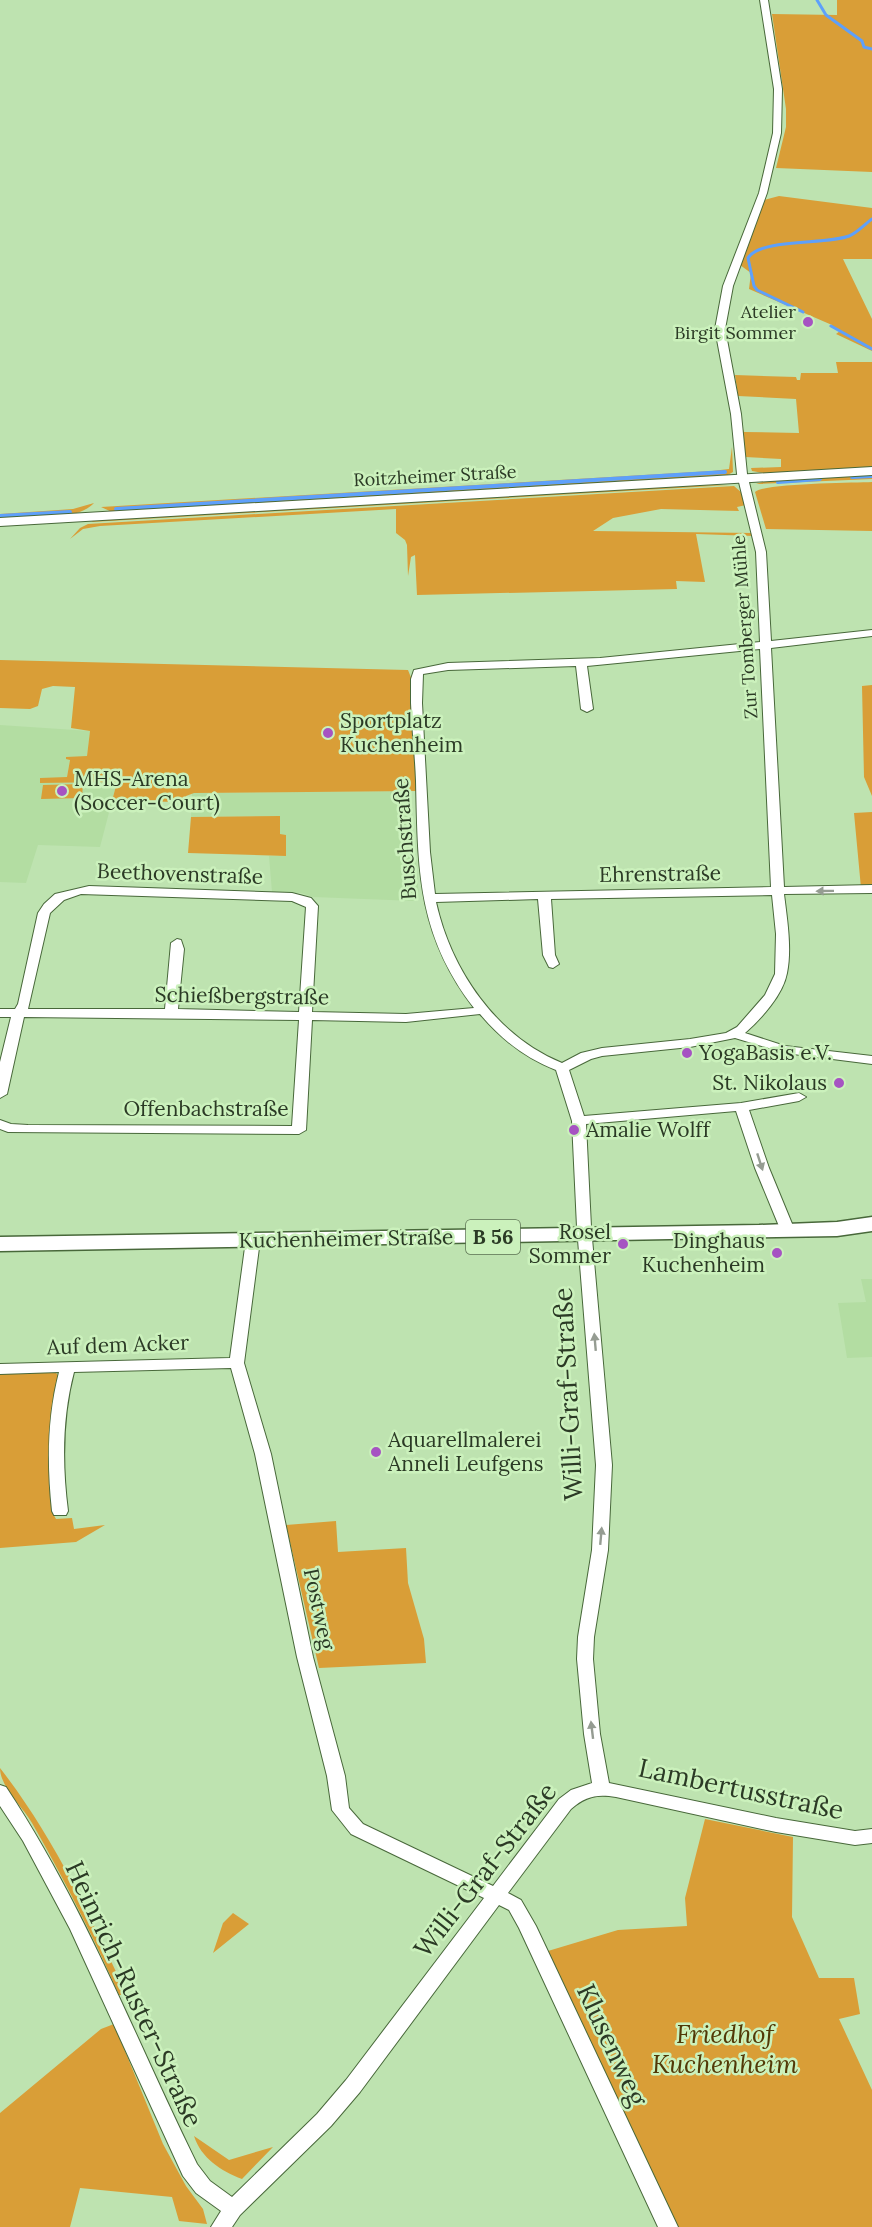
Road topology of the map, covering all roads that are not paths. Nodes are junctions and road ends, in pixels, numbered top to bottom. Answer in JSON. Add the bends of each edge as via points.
{"nodes":[{"id":1,"x":764,"y":0,"type":"edge"},
{"id":2,"x":872,"y":471,"type":"edge"},
{"id":3,"x":743,"y":478,"type":"junction"},
{"id":4,"x":0,"y":522,"type":"edge"},
{"id":5,"x":872,"y":633,"type":"edge"},
{"id":6,"x":765,"y":645,"type":"junction"},
{"id":7,"x":581,"y":662,"type":"junction"},
{"id":8,"x":587,"y":709,"type":"dead end"},
{"id":9,"x":872,"y":889,"type":"edge"},
{"id":10,"x":778,"y":891,"type":"junction"},
{"id":11,"x":544,"y":896,"type":"junction"},
{"id":12,"x":429,"y":898,"type":"junction"},
{"id":13,"x":177,"y":943,"type":"dead end"},
{"id":14,"x":553,"y":964,"type":"dead end"},
{"id":15,"x":483,"y":1010,"type":"junction"},
{"id":16,"x":0,"y":1013,"type":"edge"},
{"id":17,"x":20,"y":1013,"type":"junction"},
{"id":18,"x":171,"y":1014,"type":"junction"},
{"id":19,"x":305,"y":1016,"type":"junction"},
{"id":20,"x":736,"y":1034,"type":"junction"},
{"id":21,"x":872,"y":1060,"type":"edge"},
{"id":22,"x":562,"y":1068,"type":"junction"},
{"id":23,"x":0,"y":1094,"type":"edge"},
{"id":24,"x":799,"y":1097,"type":"dead end"},
{"id":25,"x":741,"y":1107,"type":"junction"},
{"id":26,"x":579,"y":1121,"type":"junction"},
{"id":27,"x":0,"y":1125,"type":"edge"},
{"id":28,"x":872,"y":1224,"type":"edge"},
{"id":29,"x":788,"y":1231,"type":"junction"},
{"id":30,"x":585,"y":1236,"type":"junction"},
{"id":31,"x":253,"y":1240,"type":"junction"},
{"id":32,"x":0,"y":1244,"type":"edge"},
{"id":33,"x":237,"y":1363,"type":"junction"},
{"id":34,"x":68,"y":1367,"type":"junction"},
{"id":35,"x":0,"y":1369,"type":"edge"},
{"id":36,"x":60,"y":1511,"type":"dead end"},
{"id":37,"x":601,"y":1788,"type":"junction"},
{"id":38,"x":0,"y":1792,"type":"edge"},
{"id":39,"x":872,"y":1836,"type":"edge"},
{"id":40,"x":497,"y":1895,"type":"junction"},
{"id":41,"x":233,"y":2209,"type":"junction"},
{"id":42,"x":221,"y":2227,"type":"edge"},
{"id":43,"x":668,"y":2227,"type":"edge"}],
"edges":[{"from":1,"to":3,"type":"street","name":"Zur Tomberger Mühle","via":[[778,89],[777,133],[763,193],[728,286],[720,321]]},
{"from":2,"to":3,"type":"street","name":"Roitzheimer Straße"},
{"from":3,"to":4,"type":"street","name":"Roitzheimer Straße"},
{"from":3,"to":6,"type":"street","name":"Zur Tomberger Mühle","via":[[760,542]]},
{"from":5,"to":6,"type":"street"},
{"from":6,"to":7,"type":"street"},
{"from":6,"to":10,"type":"street","name":"Zur Tomberger Mühle"},
{"from":7,"to":8,"type":"street"},
{"from":7,"to":12,"type":"street","name":"Buschstraße","via":[[420,671],[417,677],[422,822]]},
{"from":9,"to":10,"type":"street","name":"Ehrenstraße","one_way":true},
{"from":10,"to":11,"type":"street","name":"Ehrenstraße"},
{"from":10,"to":20,"type":"street","name":"Zur Tomberger Mühle","via":[[781,974],[771,996]]},
{"from":11,"to":12,"type":"street","name":"Ehrenstraße"},
{"from":11,"to":14,"type":"street"},
{"from":12,"to":15,"type":"street","name":"Buschstraße","via":[[448,952]]},
{"from":13,"to":18,"type":"street"},
{"from":15,"to":19,"type":"street","name":"Schießbergstraße","via":[[428,1018]]},
{"from":15,"to":22,"type":"street","name":"Buschstraße","via":[[519,1046],[541,1061]]},
{"from":16,"to":17,"type":"street","name":"Schießbergstraße"},
{"from":17,"to":18,"type":"street","name":"Schießbergstraße"},
{"from":17,"to":19,"type":"street","name":"Beethovenstraße","via":[[48,905],[66,894],[96,890],[292,897],[307,901],[313,909]]},
{"from":17,"to":23,"type":"street"},
{"from":18,"to":19,"type":"street","name":"Schießbergstraße"},
{"from":19,"to":27,"type":"street","name":"Offenbachstraße","via":[[299,1130],[28,1129]]},
{"from":20,"to":21,"type":"street","via":[[785,1048]]},
{"from":20,"to":22,"type":"street","via":[[674,1046],[610,1050]]},
{"from":22,"to":26,"type":"street"},
{"from":24,"to":25,"type":"street"},
{"from":25,"to":26,"type":"street"},
{"from":25,"to":29,"type":"street","one_way":true},
{"from":26,"to":30,"type":"street"},
{"from":28,"to":29,"type":"main road","name":"Kuchenheimer Straße","number":"B 56"},
{"from":29,"to":30,"type":"main road","name":"Kuchenheimer Straße","number":"B 56"},
{"from":30,"to":31,"type":"main road","name":"Kuchenheimer Straße","number":"B 56"},
{"from":37,"to":30,"type":"street","name":"Willi-Graf-Straße","one_way":true,"via":[[585,1659],[600,1550],[604,1465]]},
{"from":31,"to":32,"type":"main road","name":"Kuchenheimer Straße","number":"B 56"},
{"from":31,"to":33,"type":"street","name":"Postweg"},
{"from":33,"to":34,"type":"street","name":"Auf dem Acker"},
{"from":33,"to":40,"type":"street","name":"Postweg","via":[[263,1454],[341,1810],[357,1829]]},
{"from":34,"to":35,"type":"street","name":"Auf dem Acker"},
{"from":34,"to":36,"type":"street","via":[[59,1401],[55,1447]]},
{"from":37,"to":39,"type":"street","name":"Lambertusstraße","via":[[776,1825],[855,1838]]},
{"from":37,"to":40,"type":"street","name":"Willi-Graf-Straße","via":[[580,1793],[565,1804]]},
{"from":38,"to":41,"type":"street","name":"Heinrich-Ruster-Straße","via":[[61,1894],[190,2170],[203,2187]]},
{"from":40,"to":41,"type":"street","name":"Willi-Graf-Straße","via":[[353,2086]]},
{"from":40,"to":43,"type":"street","name":"Klusenweg","via":[[520,1912]]},
{"from":41,"to":42,"type":"street","name":"Willi-Graf-Straße"}]}
